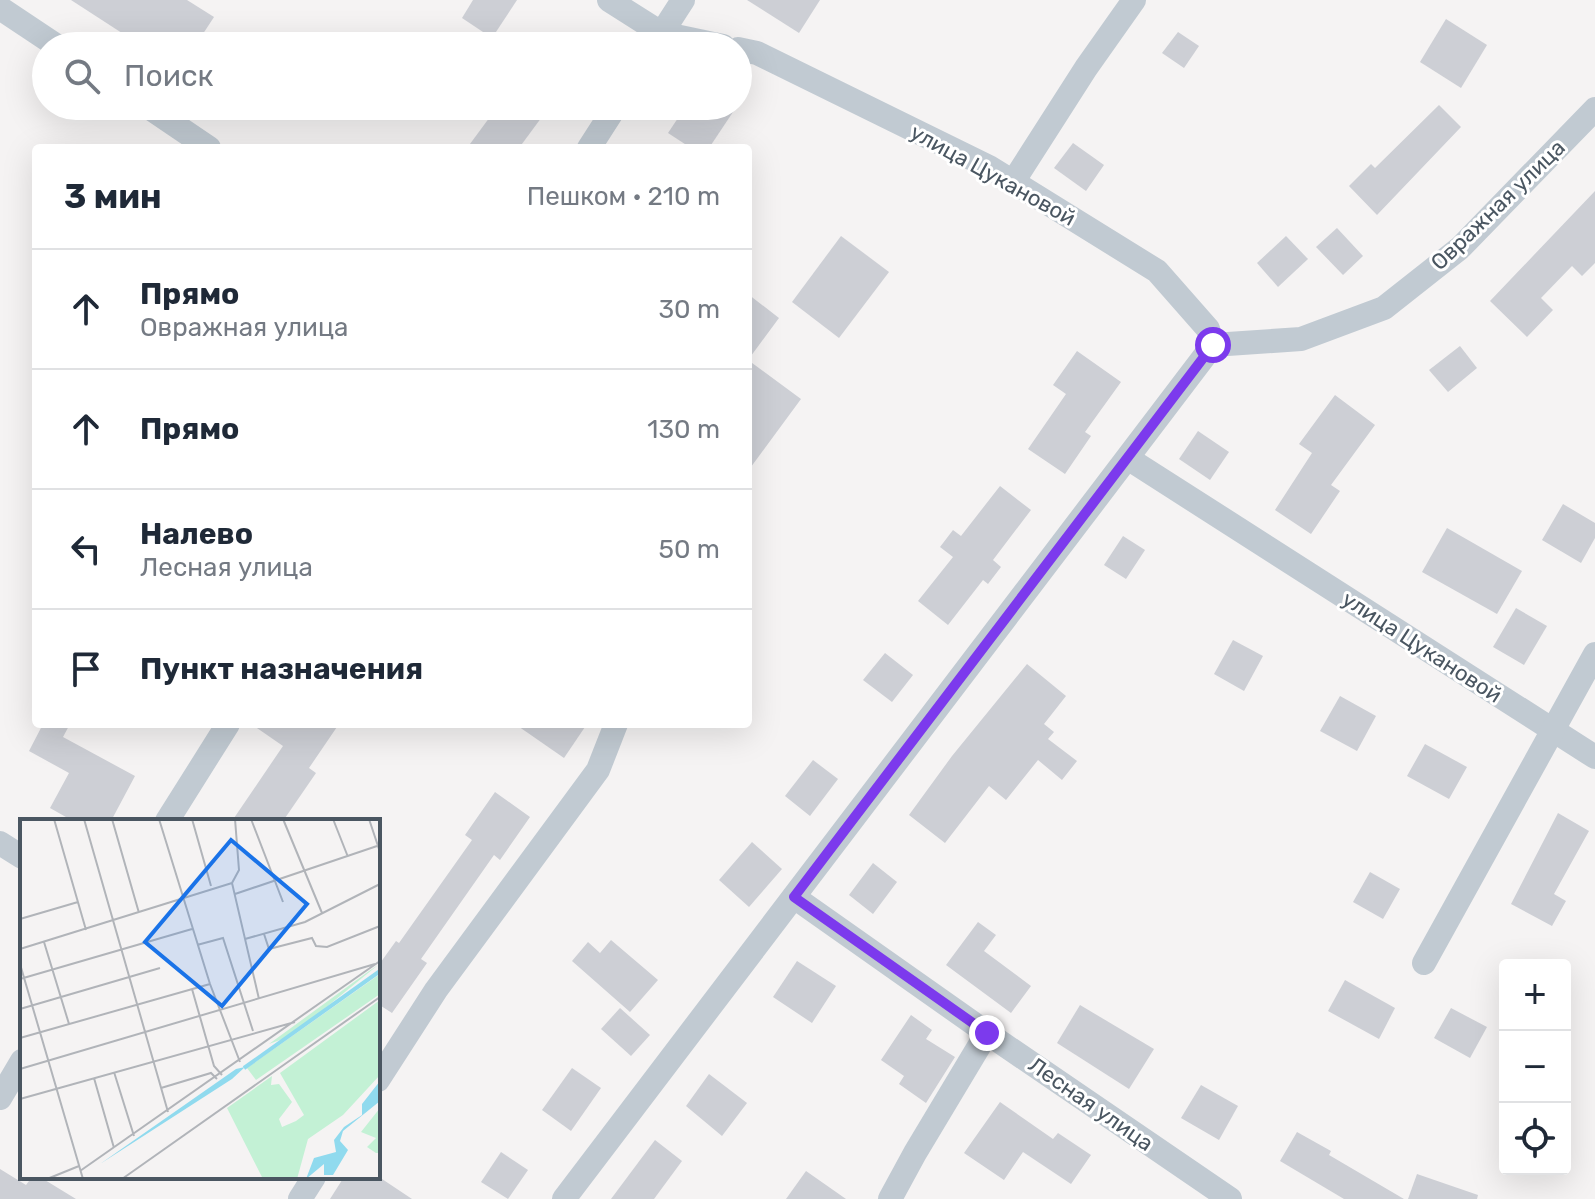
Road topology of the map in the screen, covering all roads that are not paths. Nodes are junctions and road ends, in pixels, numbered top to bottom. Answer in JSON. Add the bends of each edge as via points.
{"nodes":[{"id":1,"x":609,"y":0,"type":"edge"},
{"id":2,"x":683,"y":0,"type":"edge"},
{"id":3,"x":1134,"y":0,"type":"edge"},
{"id":4,"x":0,"y":8,"type":"edge"},
{"id":5,"x":36,"y":32,"type":"edge"},
{"id":6,"x":647,"y":32,"type":"edge"},
{"id":7,"x":662,"y":32,"type":"edge"},
{"id":8,"x":752,"y":52,"type":"edge"},
{"id":9,"x":1595,"y":109,"type":"edge"},
{"id":10,"x":168,"y":120,"type":"edge"},
{"id":11,"x":607,"y":120,"type":"edge"},
{"id":12,"x":203,"y":144,"type":"edge"},
{"id":13,"x":592,"y":144,"type":"edge"},
{"id":14,"x":1013,"y":182,"type":"junction"},
{"id":15,"x":1213,"y":345,"type":"junction"},
{"id":16,"x":1129,"y":459,"type":"junction"},
{"id":17,"x":1595,"y":654,"type":"edge"},
{"id":18,"x":225,"y":728,"type":"edge"},
{"id":19,"x":614,"y":728,"type":"edge"},
{"id":20,"x":1552,"y":731,"type":"junction"},
{"id":21,"x":1595,"y":757,"type":"edge"},
{"id":22,"x":168,"y":819,"type":"edge"},
{"id":23,"x":0,"y":843,"type":"edge"},
{"id":24,"x":20,"y":856,"type":"edge"},
{"id":25,"x":794,"y":897,"type":"junction"},
{"id":26,"x":1424,"y":963,"type":"dead end"},
{"id":27,"x":987,"y":1033,"type":"junction"},
{"id":28,"x":20,"y":1064,"type":"edge"},
{"id":29,"x":380,"y":1077,"type":"edge"},
{"id":30,"x":0,"y":1098,"type":"edge"},
{"id":31,"x":313,"y":1179,"type":"edge"},
{"id":32,"x":300,"y":1199,"type":"edge"},
{"id":33,"x":564,"y":1199,"type":"edge"},
{"id":34,"x":890,"y":1199,"type":"edge"},
{"id":35,"x":1230,"y":1199,"type":"edge"}],
"edges":[{"from":1,"to":6,"type":"street"},
{"from":2,"to":7,"type":"street"},
{"from":3,"to":14,"type":"street"},
{"from":4,"to":5,"type":"street"},
{"from":8,"to":14,"type":"street","name":"улица Цукановой"},
{"from":9,"to":15,"type":"street","name":"Овражная улица","via":[[1460,248],[1384,308],[1301,339]]},
{"from":10,"to":12,"type":"street"},
{"from":11,"to":13,"type":"street"},
{"from":14,"to":15,"type":"street","name":"улица Цукановой","via":[[1157,271],[1208,329]]},
{"from":15,"to":16,"type":"street"},
{"from":16,"to":20,"type":"street","name":"улица Цукановой"},
{"from":16,"to":25,"type":"street"},
{"from":17,"to":20,"type":"street"},
{"from":18,"to":22,"type":"street"},
{"from":19,"to":29,"type":"street","via":[[598,770],[436,990]]},
{"from":20,"to":21,"type":"street","name":"улица Цукановой"},
{"from":20,"to":26,"type":"street"},
{"from":23,"to":24,"type":"street"},
{"from":25,"to":27,"type":"street","name":"Лесная улица"},
{"from":25,"to":33,"type":"street"},
{"from":27,"to":34,"type":"street"},
{"from":27,"to":35,"type":"street","name":"Лесная улица"},
{"from":28,"to":30,"type":"street"},
{"from":31,"to":32,"type":"street"}]}
